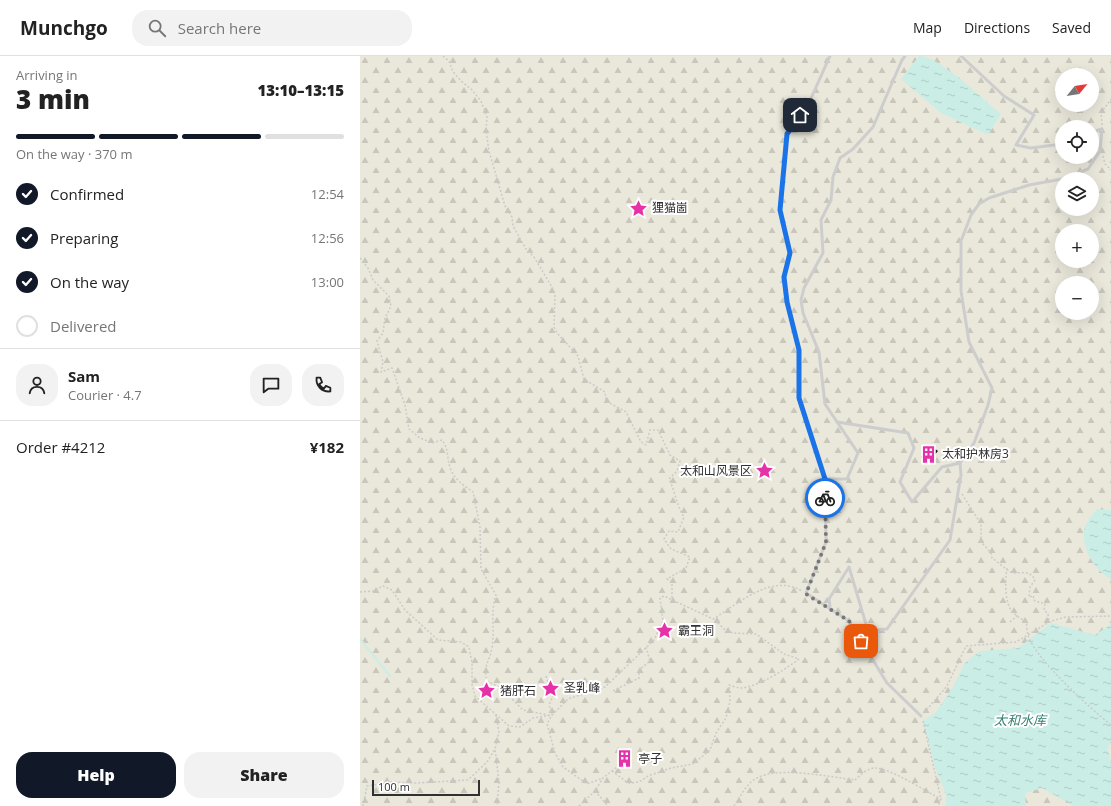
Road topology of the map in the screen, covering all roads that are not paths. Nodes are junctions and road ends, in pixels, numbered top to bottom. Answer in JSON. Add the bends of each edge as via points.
{"nodes":[{"id":1,"x":830,"y":56,"type":"edge"},
{"id":2,"x":905,"y":56,"type":"edge"},
{"id":3,"x":961,"y":56,"type":"edge"},
{"id":4,"x":1099,"y":130,"type":"edge"},
{"id":5,"x":1055,"y":145,"type":"edge"},
{"id":6,"x":1099,"y":152,"type":"edge"},
{"id":7,"x":1091,"y":164,"type":"edge"},
{"id":8,"x":1080,"y":172,"type":"edge"},
{"id":9,"x":1055,"y":180,"type":"edge"},
{"id":10,"x":837,"y":422,"type":"junction"},
{"id":11,"x":960,"y":462,"type":"junction"},
{"id":12,"x":825,"y":479,"type":"junction"},
{"id":13,"x":830,"y":607,"type":"junction"},
{"id":14,"x":921,"y":716,"type":"road end"}],
"edges":[{"from":1,"to":12,"type":"lane","via":[[808,105],[787,134],[780,210],[790,253],[784,277],[787,302],[799,350],[799,398]]},
{"from":2,"to":10,"type":"lane","via":[[873,127],[853,149],[840,158],[833,177],[831,200],[821,220],[823,253],[804,288],[801,300],[803,313],[819,352],[825,404]]},
{"from":3,"to":5,"type":"lane","via":[[999,92],[1034,115],[1016,145],[1031,148]]},
{"from":4,"to":6,"type":"lane","via":[[1102,129]]},
{"from":7,"to":8,"type":"lane","via":[[1088,169]]},
{"from":9,"to":11,"type":"lane","via":[[1029,185],[989,198],[979,204],[971,215],[961,241],[961,291],[970,342],[992,388],[974,443]]},
{"from":10,"to":11,"type":"lane","via":[[908,434],[914,448],[900,482],[912,502],[942,467]]},
{"from":10,"to":12,"type":"lane","via":[[858,453],[847,479]]},
{"from":11,"to":13,"type":"lane","via":[[950,540],[887,629],[868,631],[849,567],[829,599]]},
{"from":12,"to":13,"type":"lane","via":[[826,542],[806,594]]},
{"from":13,"to":14,"type":"lane","via":[[849,621],[887,683]]}]}
